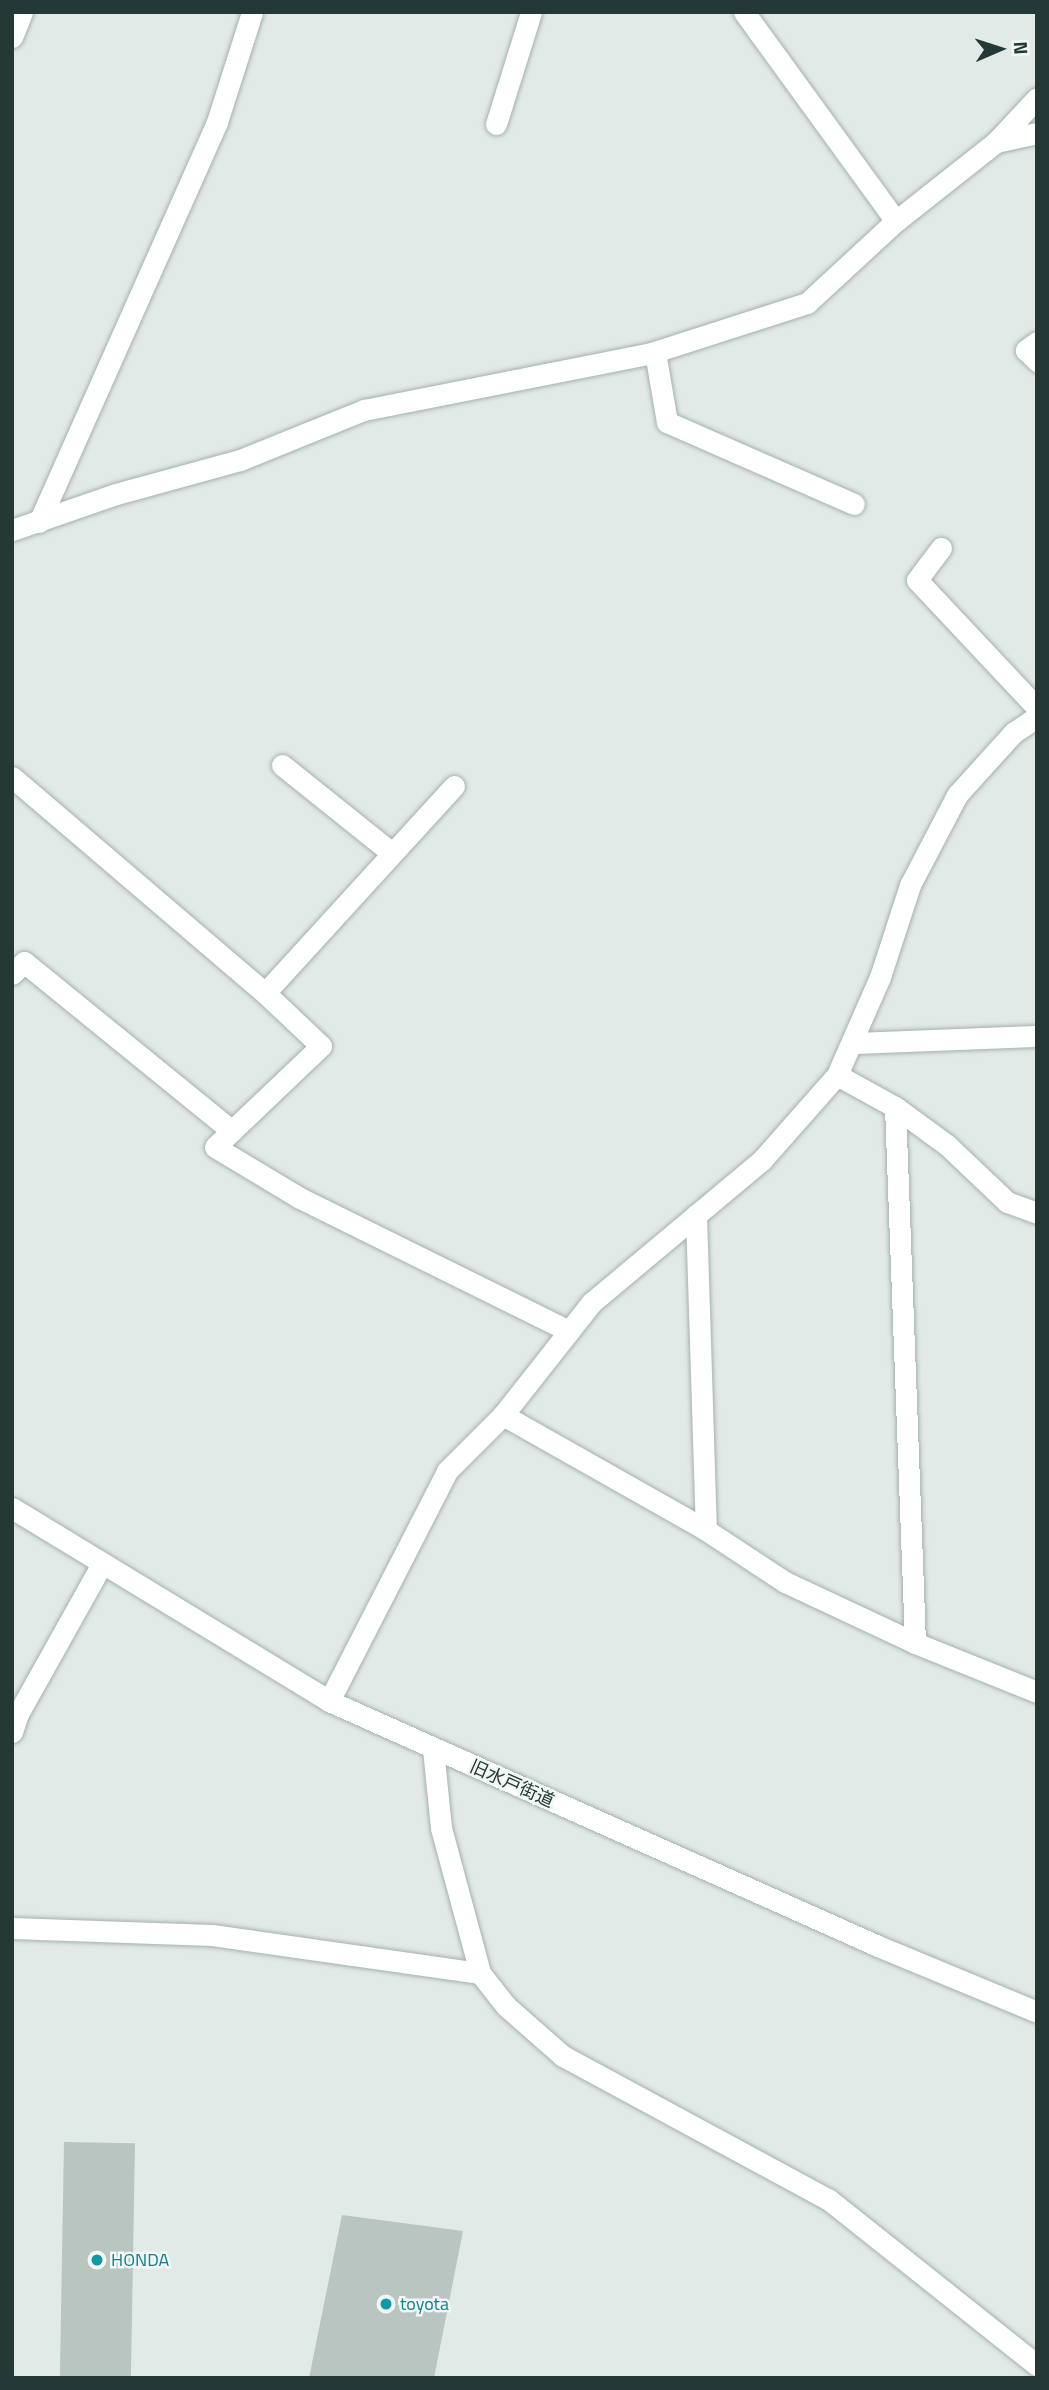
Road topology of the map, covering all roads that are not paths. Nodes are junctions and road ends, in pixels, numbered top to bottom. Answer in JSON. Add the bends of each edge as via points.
{"nodes":[{"id":1,"x":251,"y":12,"type":"edge"},
{"id":2,"x":531,"y":12,"type":"edge"},
{"id":3,"x":744,"y":12,"type":"edge"},
{"id":4,"x":20,"y":13,"type":"edge"},
{"id":5,"x":12,"y":37,"type":"edge"},
{"id":6,"x":1037,"y":99,"type":"edge"},
{"id":7,"x":496,"y":124,"type":"dead end"},
{"id":8,"x":1037,"y":133,"type":"edge"},
{"id":9,"x":996,"y":142,"type":"junction"},
{"id":10,"x":895,"y":221,"type":"junction"},
{"id":11,"x":1037,"y":342,"type":"edge"},
{"id":12,"x":655,"y":352,"type":"junction"},
{"id":13,"x":1037,"y":361,"type":"edge"},
{"id":14,"x":854,"y":504,"type":"dead end"},
{"id":15,"x":39,"y":522,"type":"junction"},
{"id":16,"x":12,"y":530,"type":"edge"},
{"id":17,"x":941,"y":548,"type":"dead end"},
{"id":18,"x":1037,"y":708,"type":"edge"},
{"id":19,"x":1037,"y":716,"type":"edge"},
{"id":20,"x":282,"y":765,"type":"dead end"},
{"id":21,"x":12,"y":777,"type":"edge"},
{"id":22,"x":454,"y":786,"type":"dead end"},
{"id":23,"x":392,"y":853,"type":"junction"},
{"id":24,"x":12,"y":974,"type":"edge"},
{"id":25,"x":265,"y":993,"type":"junction"},
{"id":26,"x":1037,"y":1036,"type":"edge"},
{"id":27,"x":853,"y":1043,"type":"junction"},
{"id":28,"x":837,"y":1075,"type":"junction"},
{"id":29,"x":895,"y":1107,"type":"junction"},
{"id":30,"x":232,"y":1131,"type":"junction"},
{"id":31,"x":1037,"y":1213,"type":"edge"},
{"id":32,"x":696,"y":1216,"type":"junction"},
{"id":33,"x":569,"y":1331,"type":"junction"},
{"id":34,"x":503,"y":1415,"type":"junction"},
{"id":35,"x":12,"y":1508,"type":"edge"},
{"id":36,"x":706,"y":1530,"type":"junction"},
{"id":37,"x":102,"y":1564,"type":"junction"},
{"id":38,"x":915,"y":1643,"type":"junction"},
{"id":39,"x":1037,"y":1692,"type":"edge"},
{"id":40,"x":329,"y":1700,"type":"junction"},
{"id":41,"x":12,"y":1732,"type":"edge"},
{"id":42,"x":433,"y":1749,"type":"junction"},
{"id":43,"x":12,"y":1928,"type":"edge"},
{"id":44,"x":480,"y":1973,"type":"junction"},
{"id":45,"x":1037,"y":2012,"type":"edge"},
{"id":46,"x":1037,"y":2365,"type":"edge"}],
"edges":[{"from":1,"to":15,"type":"street","via":[[216,122]]},
{"from":2,"to":7,"type":"street"},
{"from":3,"to":10,"type":"street"},
{"from":4,"to":5,"type":"street"},
{"from":6,"to":9,"type":"street"},
{"from":8,"to":9,"type":"street"},
{"from":9,"to":10,"type":"street"},
{"from":10,"to":12,"type":"street","via":[[807,303]]},
{"from":11,"to":13,"type":"street","via":[[1026,350]]},
{"from":12,"to":14,"type":"street","via":[[667,422]]},
{"from":12,"to":15,"type":"street","via":[[364,410],[240,460],[116,494]]},
{"from":15,"to":16,"type":"street"},
{"from":17,"to":18,"type":"street","via":[[917,580]]},
{"from":19,"to":27,"type":"street","via":[[1013,733],[957,795],[910,885]]},
{"from":20,"to":23,"type":"street"},
{"from":21,"to":25,"type":"street"},
{"from":22,"to":23,"type":"street"},
{"from":23,"to":25,"type":"street"},
{"from":24,"to":30,"type":"street","via":[[24,962]]},
{"from":25,"to":30,"type":"street","via":[[321,1046]]},
{"from":26,"to":27,"type":"street"},
{"from":27,"to":28,"type":"street"},
{"from":28,"to":29,"type":"street"},
{"from":28,"to":32,"type":"street","via":[[762,1160]]},
{"from":29,"to":31,"type":"street","via":[[947,1145],[1007,1202]]},
{"from":29,"to":38,"type":"street"},
{"from":30,"to":33,"type":"street","via":[[215,1147],[300,1198]]},
{"from":32,"to":33,"type":"street","via":[[591,1304]]},
{"from":32,"to":36,"type":"street"},
{"from":33,"to":34,"type":"street"},
{"from":34,"to":36,"type":"street"},
{"from":34,"to":40,"type":"street","via":[[447,1471]]},
{"from":35,"to":37,"type":"street","name":"旧水戸街道"},
{"from":36,"to":38,"type":"street","via":[[785,1582]]},
{"from":37,"to":40,"type":"street","name":"旧水戸街道"},
{"from":37,"to":41,"type":"street"},
{"from":38,"to":39,"type":"street"},
{"from":40,"to":42,"type":"street","name":"旧水戸街道"},
{"from":42,"to":44,"type":"street","via":[[441,1828]]},
{"from":42,"to":45,"type":"street","name":"旧水戸街道"},
{"from":43,"to":44,"type":"street","via":[[212,1935]]},
{"from":44,"to":46,"type":"street","via":[[506,2006],[563,2056],[828,2199]]}]}
